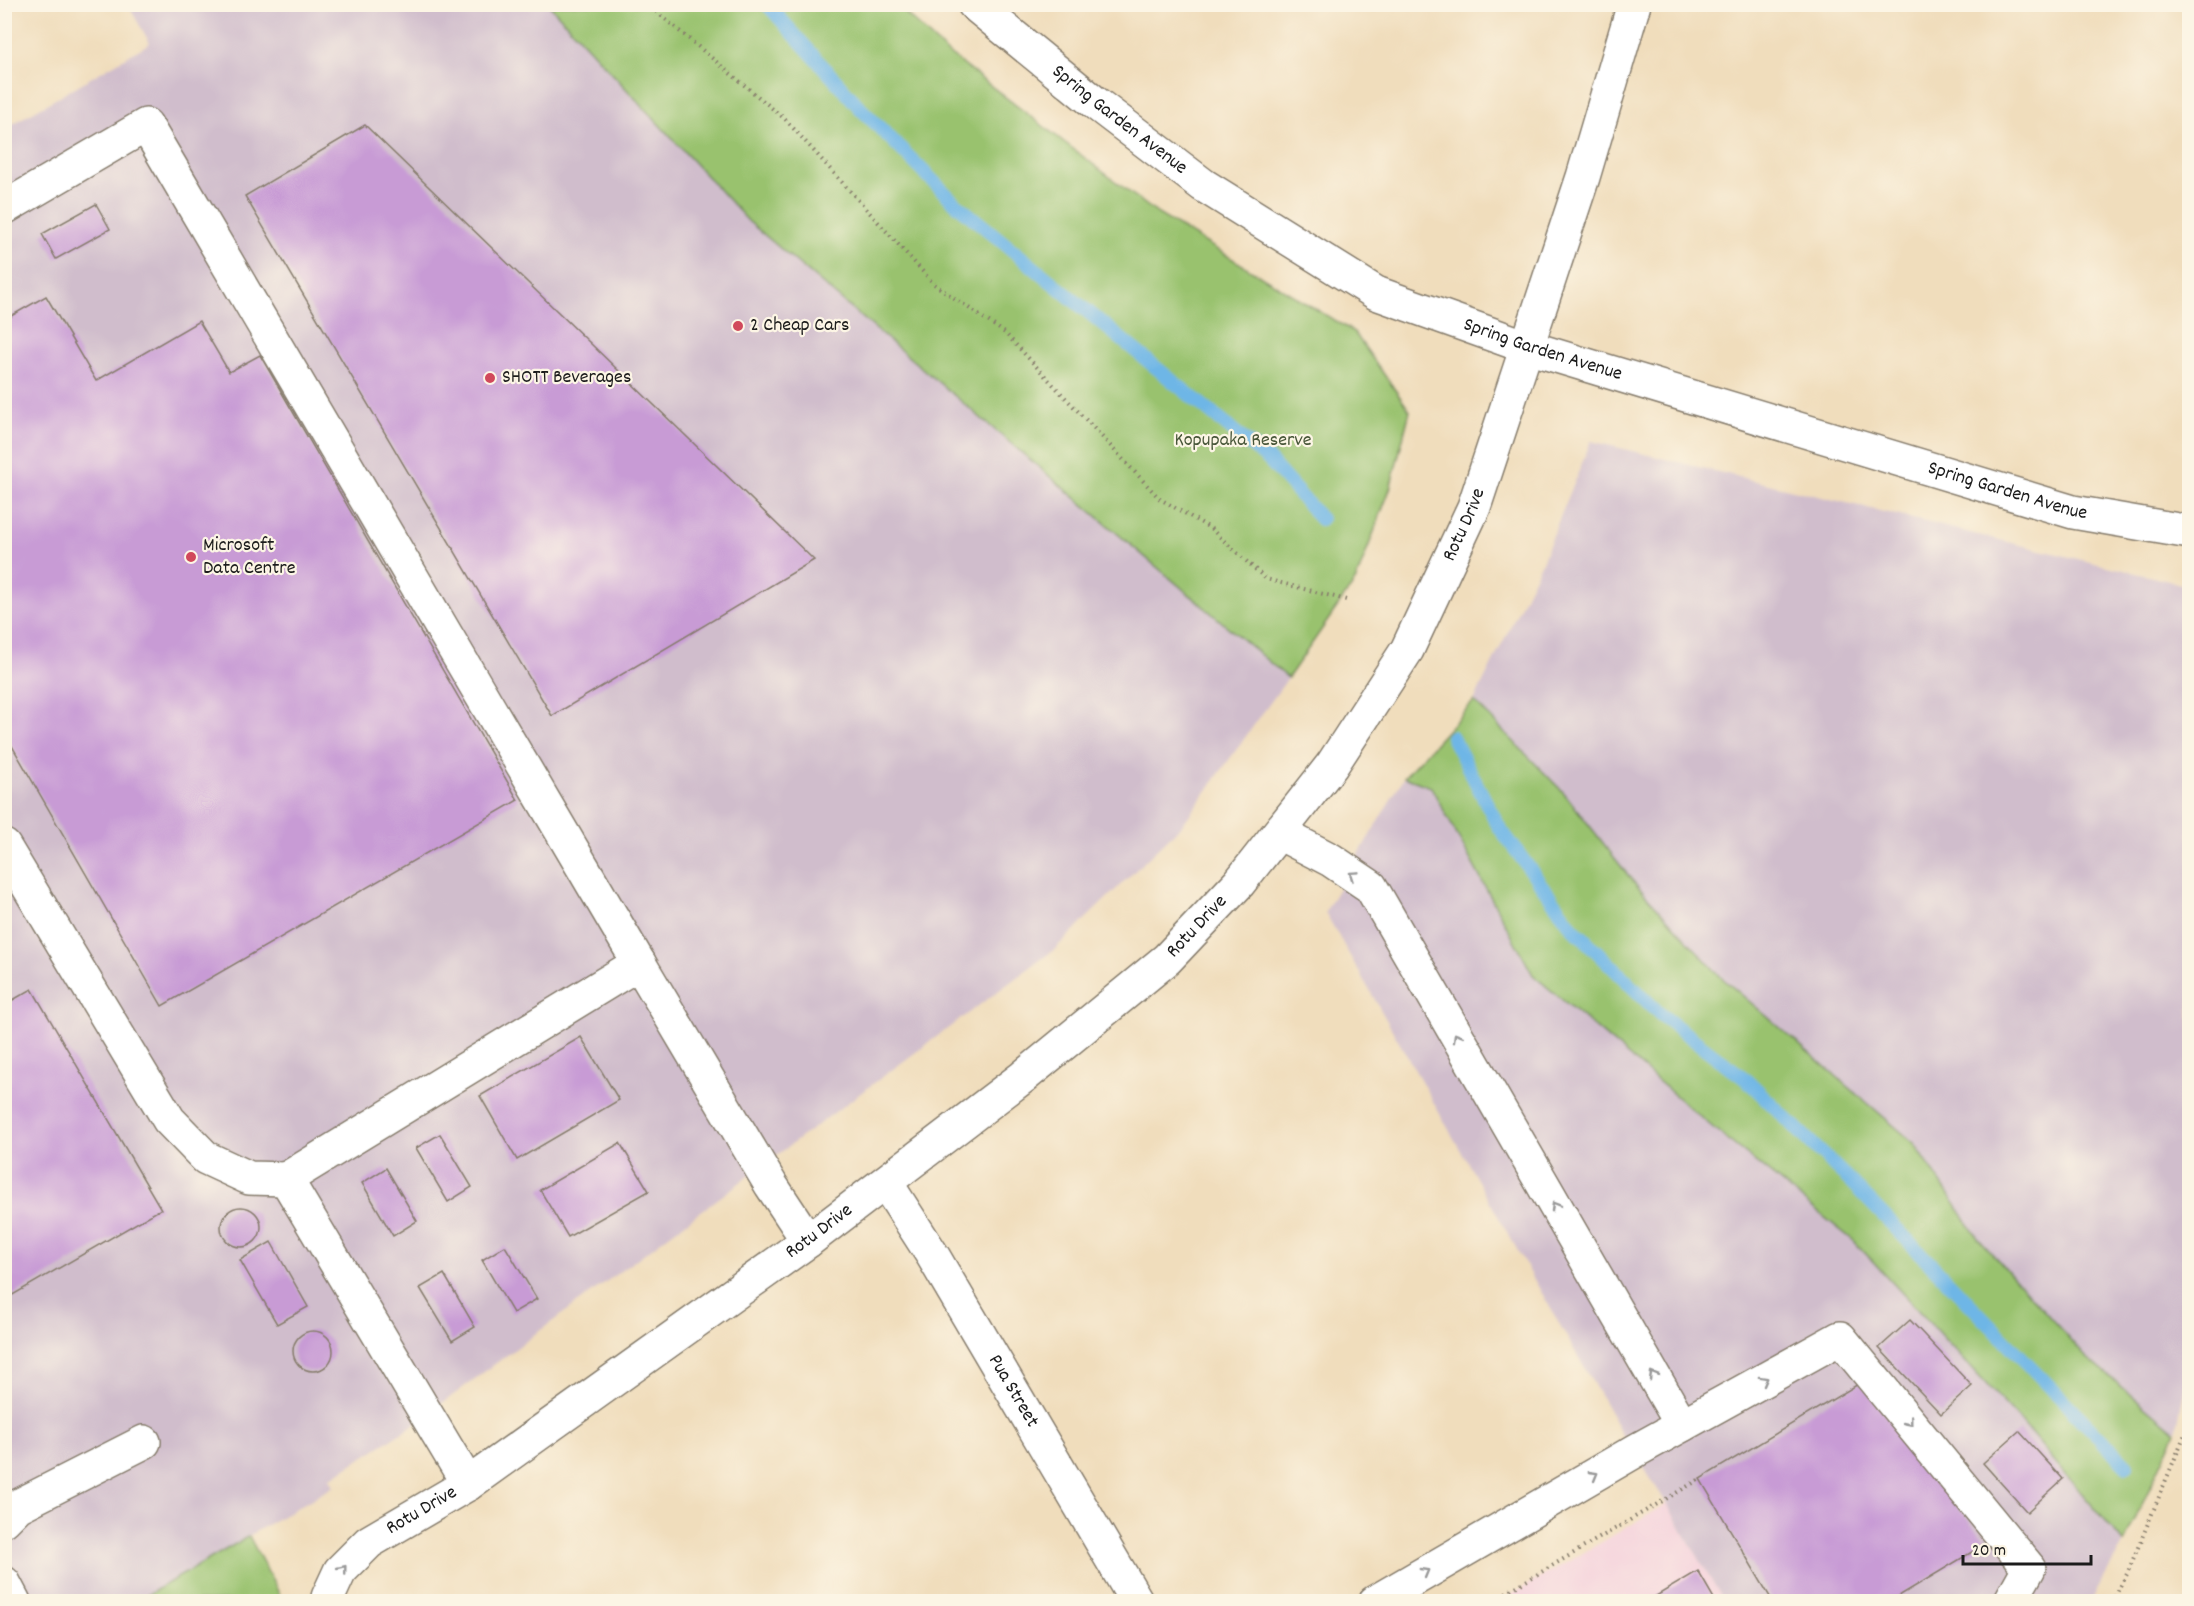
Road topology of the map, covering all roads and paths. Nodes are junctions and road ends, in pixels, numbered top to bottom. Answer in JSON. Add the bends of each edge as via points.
{"nodes":[{"id":1,"x":647,"y":4,"type":"edge"},
{"id":2,"x":974,"y":4,"type":"edge"},
{"id":3,"x":1634,"y":4,"type":"edge"},
{"id":4,"x":4,"y":208,"type":"edge"},
{"id":5,"x":1527,"y":347,"type":"junction"},
{"id":6,"x":2190,"y":532,"type":"edge"},
{"id":7,"x":1350,"y":601,"type":"dead end"},
{"id":8,"x":1279,"y":832,"type":"junction"},
{"id":9,"x":4,"y":846,"type":"edge"},
{"id":10,"x":639,"y":963,"type":"junction"},
{"id":11,"x":286,"y":1179,"type":"junction"},
{"id":12,"x":886,"y":1182,"type":"junction"},
{"id":13,"x":808,"y":1240,"type":"junction"},
{"id":14,"x":2190,"y":1422,"type":"edge"},
{"id":15,"x":1682,"y":1425,"type":"junction"},
{"id":16,"x":144,"y":1442,"type":"dead end"},
{"id":17,"x":1700,"y":1479,"type":"dead end"},
{"id":18,"x":468,"y":1484,"type":"junction"},
{"id":19,"x":4,"y":1520,"type":"edge"},
{"id":20,"x":4,"y":1583,"type":"edge"},
{"id":21,"x":14,"y":1602,"type":"edge"},
{"id":22,"x":328,"y":1602,"type":"edge"},
{"id":23,"x":1137,"y":1602,"type":"edge"},
{"id":24,"x":1375,"y":1602,"type":"edge"},
{"id":25,"x":1490,"y":1602,"type":"edge"},
{"id":26,"x":2010,"y":1602,"type":"edge"},
{"id":27,"x":2112,"y":1602,"type":"edge"}],
"edges":[{"from":1,"to":7,"type":"path","via":[[785,119],[934,284],[1005,333],[1160,498],[1210,528],[1266,579]]},
{"from":2,"to":5,"type":"street","name":"Spring Garden Avenue","via":[[1203,185],[1319,258],[1376,293]]},
{"from":3,"to":5,"type":"street","name":"Rotu Drive"},
{"from":4,"to":10,"type":"street","via":[[146,125]]},
{"from":5,"to":6,"type":"street","name":"Spring Garden Avenue","via":[[2073,512]]},
{"from":5,"to":8,"type":"street","name":"Rotu Drive","via":[[1474,507],[1407,650],[1332,765]]},
{"from":8,"to":12,"type":"street","name":"Rotu Drive","via":[[1239,883],[1167,959]]},
{"from":15,"to":8,"type":"street","one_way":true,"via":[[1371,887]]},
{"from":9,"to":11,"type":"street","via":[[169,1120],[206,1158],[249,1178]]},
{"from":10,"to":11,"type":"street"},
{"from":10,"to":13,"type":"street"},
{"from":11,"to":18,"type":"street"},
{"from":12,"to":13,"type":"street","name":"Rotu Drive"},
{"from":12,"to":23,"type":"street","name":"Pua Street"},
{"from":13,"to":18,"type":"street","name":"Rotu Drive"},
{"from":14,"to":27,"type":"path"},
{"from":24,"to":15,"type":"street","one_way":true},
{"from":15,"to":26,"type":"street","one_way":true,"via":[[1840,1338],[2029,1568]]},
{"from":16,"to":19,"type":"street","via":[[18,1506]]},
{"from":17,"to":25,"type":"path"},
{"from":22,"to":18,"type":"street","name":"Rotu Drive","one_way":true,"via":[[340,1571],[369,1542]]},
{"from":20,"to":21,"type":"street"}]}
